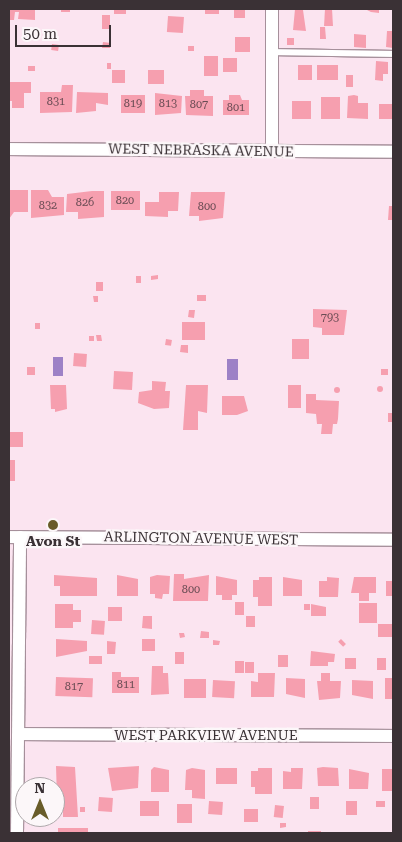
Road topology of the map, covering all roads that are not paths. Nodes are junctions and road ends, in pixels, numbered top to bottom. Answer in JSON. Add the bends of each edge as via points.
{"nodes":[{"id":1,"x":272,"y":9,"type":"edge"},
{"id":2,"x":271,"y":52,"type":"junction"},
{"id":3,"x":393,"y":54,"type":"edge"},
{"id":4,"x":9,"y":149,"type":"edge"},
{"id":5,"x":272,"y":151,"type":"junction"},
{"id":6,"x":393,"y":152,"type":"edge"},
{"id":7,"x":14,"y":537,"type":"edge"},
{"id":8,"x":393,"y":540,"type":"edge"},
{"id":9,"x":19,"y":734,"type":"junction"},
{"id":10,"x":393,"y":736,"type":"edge"},
{"id":11,"x":17,"y":833,"type":"edge"}],
"edges":[{"from":1,"to":2,"type":"street"},
{"from":2,"to":3,"type":"lane"},
{"from":2,"to":5,"type":"street"},
{"from":4,"to":5,"type":"street","name":"WEST NEBRASKA AVENUE"},
{"from":5,"to":6,"type":"street","name":"WEST NEBRASKA AVENUE"},
{"from":7,"to":8,"type":"street","name":"ARLINGTON AVENUE WEST"},
{"from":7,"to":9,"type":"street"},
{"from":9,"to":10,"type":"street","name":"WEST PARKVIEW AVENUE"},
{"from":9,"to":11,"type":"street"}]}
